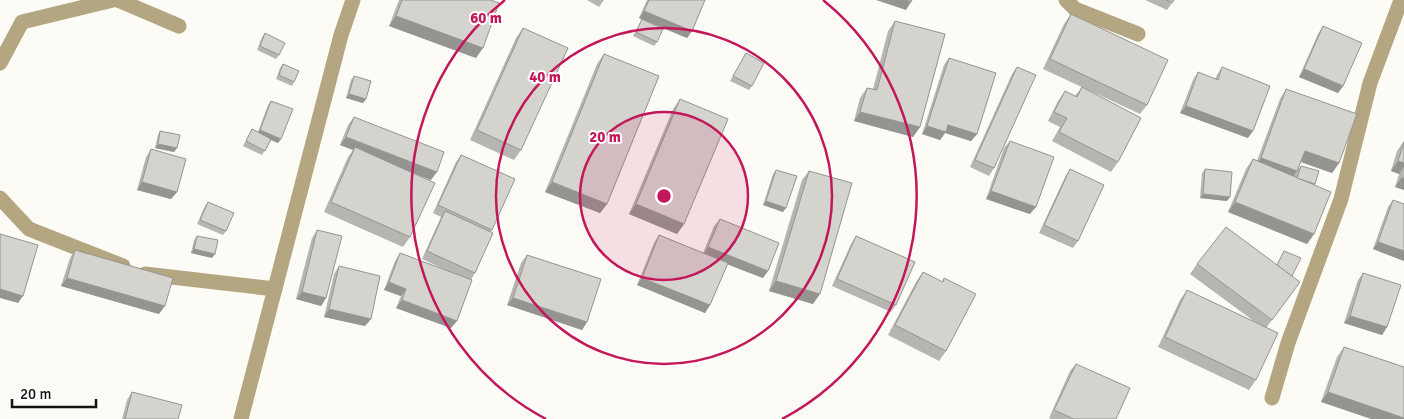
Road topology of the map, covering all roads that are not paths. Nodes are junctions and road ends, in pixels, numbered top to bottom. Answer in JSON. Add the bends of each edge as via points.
{"nodes":[{"id":1,"x":113,"y":0,"type":"edge"},
{"id":2,"x":118,"y":0,"type":"edge"},
{"id":3,"x":353,"y":0,"type":"edge"},
{"id":4,"x":1066,"y":0,"type":"edge"},
{"id":5,"x":1401,"y":0,"type":"edge"},
{"id":6,"x":179,"y":26,"type":"dead end"},
{"id":7,"x":1138,"y":34,"type":"dead end"},
{"id":8,"x":0,"y":63,"type":"edge"},
{"id":9,"x":0,"y":198,"type":"edge"},
{"id":10,"x":275,"y":289,"type":"junction"},
{"id":11,"x":1272,"y":398,"type":"dead end"},
{"id":12,"x":241,"y":419,"type":"edge"}],
"edges":[{"from":1,"to":8,"type":"street","via":[[22,22]]},
{"from":2,"to":6,"type":"street"},
{"from":3,"to":10,"type":"street"},
{"from":4,"to":7,"type":"street","via":[[1075,9]]},
{"from":5,"to":11,"type":"street","via":[[1370,83],[1341,198],[1288,343]]},
{"from":9,"to":10,"type":"street","via":[[30,229],[141,273]]},
{"from":10,"to":12,"type":"street"}]}
